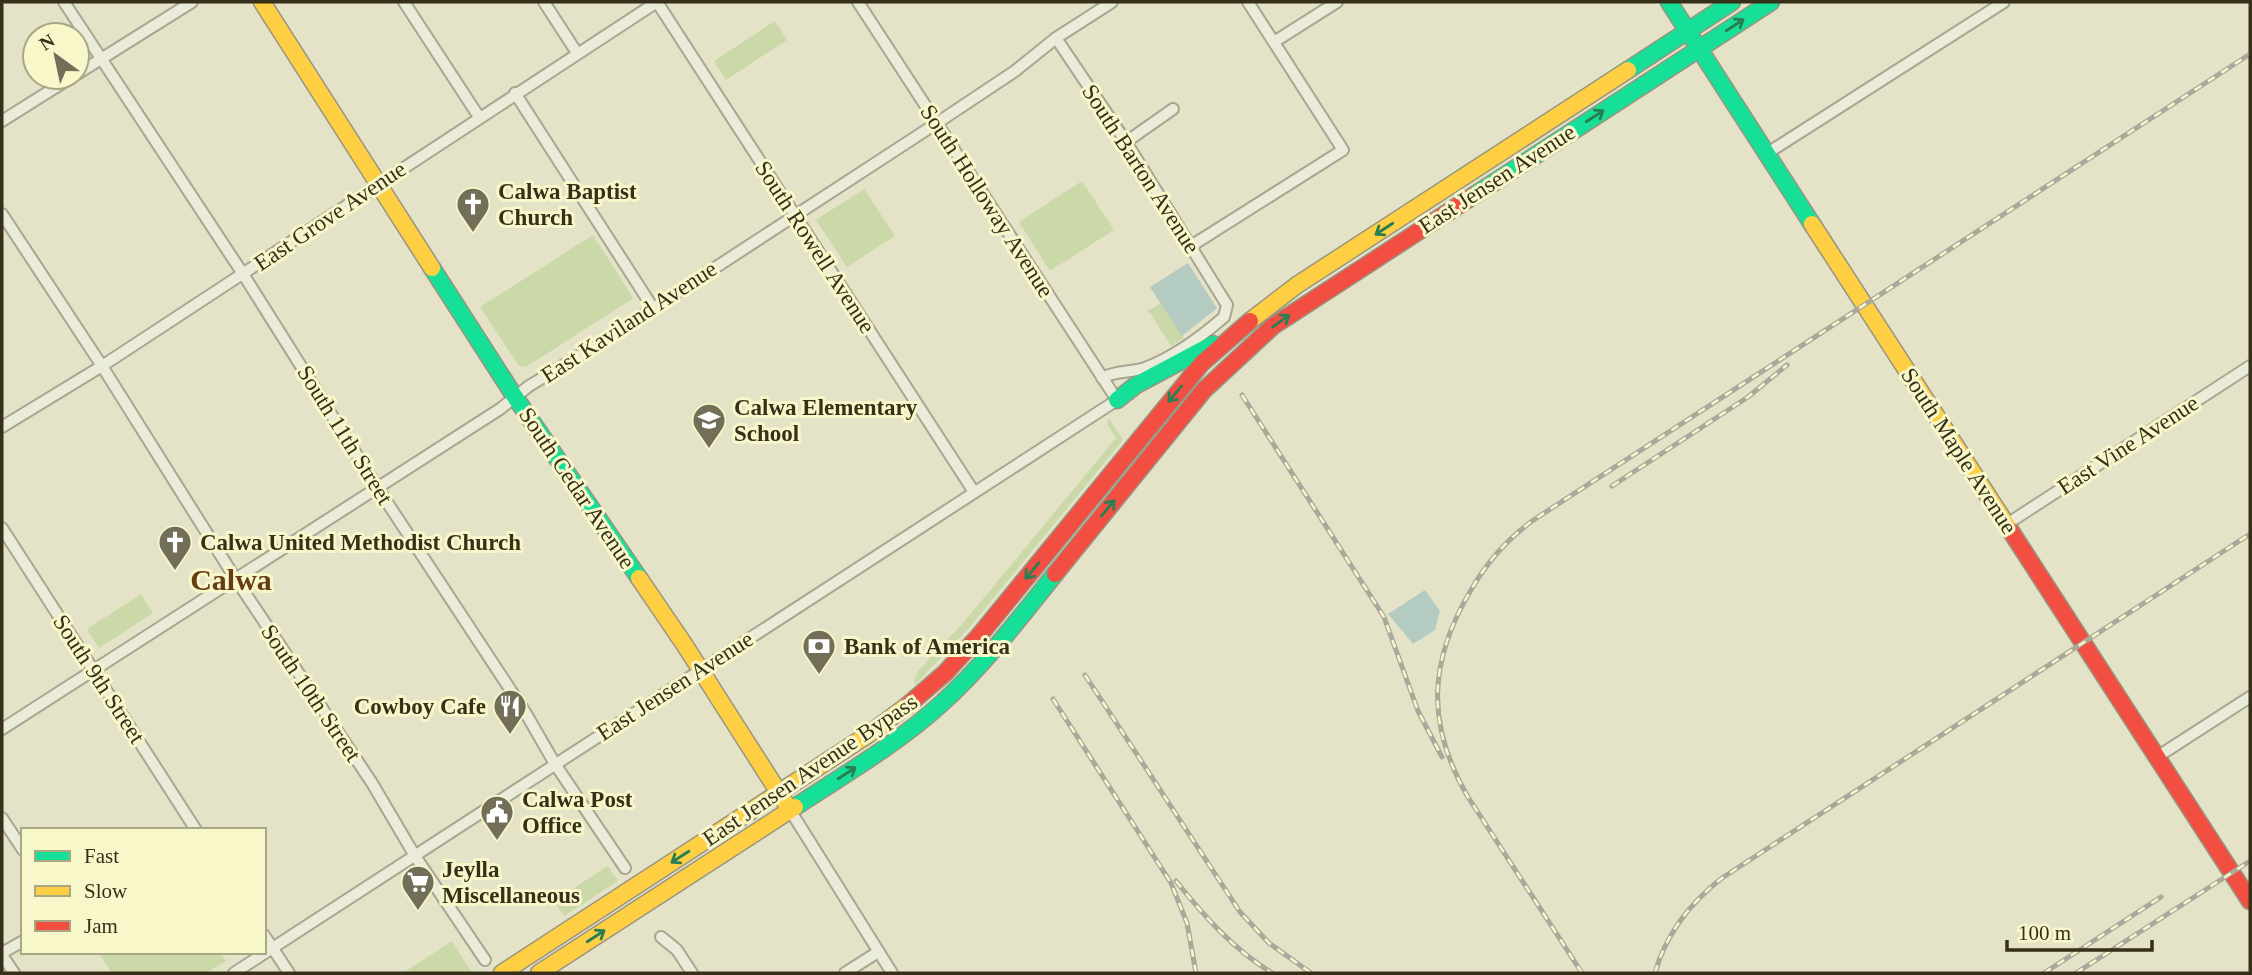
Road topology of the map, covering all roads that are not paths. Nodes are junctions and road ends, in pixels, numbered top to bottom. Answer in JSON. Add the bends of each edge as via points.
{"nodes":[{"id":1,"x":64,"y":2,"type":"edge"},
{"id":2,"x":192,"y":2,"type":"edge"},
{"id":3,"x":262,"y":2,"type":"edge"},
{"id":4,"x":404,"y":2,"type":"edge"},
{"id":5,"x":544,"y":2,"type":"edge"},
{"id":6,"x":657,"y":2,"type":"edge"},
{"id":7,"x":858,"y":2,"type":"edge"},
{"id":8,"x":1112,"y":2,"type":"edge"},
{"id":9,"x":1248,"y":2,"type":"edge"},
{"id":10,"x":1338,"y":2,"type":"edge"},
{"id":11,"x":1669,"y":2,"type":"edge"},
{"id":12,"x":1732,"y":2,"type":"edge"},
{"id":13,"x":1771,"y":2,"type":"edge"},
{"id":14,"x":2004,"y":2,"type":"edge"},
{"id":15,"x":1687,"y":31,"type":"junction"},
{"id":16,"x":1056,"y":38,"type":"junction"},
{"id":17,"x":1274,"y":43,"type":"junction"},
{"id":18,"x":1698,"y":49,"type":"junction"},
{"id":19,"x":578,"y":53,"type":"junction"},
{"id":20,"x":101,"y":59,"type":"junction"},
{"id":21,"x":91,"y":65,"type":"edge"},
{"id":22,"x":50,"y":91,"type":"edge"},
{"id":23,"x":515,"y":93,"type":"junction"},
{"id":24,"x":1173,"y":109,"type":"dead end"},
{"id":25,"x":479,"y":117,"type":"junction"},
{"id":26,"x":2,"y":121,"type":"edge"},
{"id":27,"x":937,"y":123,"type":"junction"},
{"id":28,"x":1126,"y":142,"type":"junction"},
{"id":29,"x":1766,"y":154,"type":"junction"},
{"id":30,"x":377,"y":184,"type":"junction"},
{"id":31,"x":2,"y":214,"type":"edge"},
{"id":32,"x":795,"y":215,"type":"junction"},
{"id":33,"x":1191,"y":246,"type":"junction"},
{"id":34,"x":243,"y":274,"type":"junction"},
{"id":35,"x":653,"y":308,"type":"junction"},
{"id":36,"x":1240,"y":328,"type":"junction"},
{"id":37,"x":1229,"y":365,"type":"joint"},
{"id":38,"x":102,"y":366,"type":"junction"},
{"id":39,"x":2250,"y":366,"type":"edge"},
{"id":40,"x":1102,"y":377,"type":"junction"},
{"id":41,"x":515,"y":397,"type":"junction"},
{"id":42,"x":1116,"y":400,"type":"junction"},
{"id":43,"x":2,"y":427,"type":"edge"},
{"id":44,"x":377,"y":487,"type":"junction"},
{"id":45,"x":974,"y":492,"type":"junction"},
{"id":46,"x":2007,"y":524,"type":"junction"},
{"id":47,"x":2,"y":527,"type":"edge"},
{"id":48,"x":235,"y":578,"type":"junction"},
{"id":49,"x":699,"y":670,"type":"junction"},
{"id":50,"x":94,"y":671,"type":"junction"},
{"id":51,"x":2250,"y":697,"type":"edge"},
{"id":52,"x":2,"y":729,"type":"edge"},
{"id":53,"x":2157,"y":757,"type":"junction"},
{"id":54,"x":555,"y":764,"type":"junction"},
{"id":55,"x":779,"y":793,"type":"junction"},
{"id":56,"x":790,"y":810,"type":"junction"},
{"id":57,"x":2,"y":818,"type":"edge"},
{"id":58,"x":195,"y":828,"type":"edge"},
{"id":59,"x":21,"y":847,"type":"edge"},
{"id":60,"x":415,"y":856,"type":"junction"},
{"id":61,"x":625,"y":868,"type":"dead end"},
{"id":62,"x":2250,"y":901,"type":"edge"},
{"id":63,"x":266,"y":937,"type":"edge"},
{"id":64,"x":661,"y":937,"type":"dead end"},
{"id":65,"x":21,"y":941,"type":"edge"},
{"id":66,"x":273,"y":948,"type":"junction"},
{"id":67,"x":266,"y":952,"type":"edge"},
{"id":68,"x":878,"y":952,"type":"junction"},
{"id":69,"x":2,"y":954,"type":"edge"},
{"id":70,"x":264,"y":954,"type":"edge"},
{"id":71,"x":485,"y":960,"type":"dead end"},
{"id":72,"x":14,"y":973,"type":"edge"},
{"id":73,"x":234,"y":973,"type":"edge"},
{"id":74,"x":289,"y":973,"type":"edge"},
{"id":75,"x":502,"y":973,"type":"edge"},
{"id":76,"x":539,"y":973,"type":"edge"},
{"id":77,"x":692,"y":973,"type":"edge"},
{"id":78,"x":845,"y":973,"type":"edge"},
{"id":79,"x":892,"y":973,"type":"edge"}],
"edges":[{"from":1,"to":20,"type":"street","name":"South 11th Street"},
{"from":2,"to":20,"type":"street"},
{"from":3,"to":30,"type":"main road","name":"South Cedar Avenue"},
{"from":4,"to":25,"type":"street"},
{"from":5,"to":19,"type":"street"},
{"from":6,"to":19,"type":"street","name":"East Grove Avenue"},
{"from":6,"to":32,"type":"street","name":"South Rowell Avenue"},
{"from":7,"to":27,"type":"street","name":"South Holloway Avenue"},
{"from":8,"to":16,"type":"street","name":"East Kaviland Avenue"},
{"from":9,"to":17,"type":"street"},
{"from":10,"to":17,"type":"street"},
{"from":11,"to":15,"type":"main road","name":"South Maple Avenue"},
{"from":12,"to":15,"type":"main road","name":"East Jensen Avenue"},
{"from":18,"to":13,"type":"main road","name":"East Jensen Avenue","one_way":true},
{"from":14,"to":29,"type":"street"},
{"from":15,"to":18,"type":"main road","name":"South Maple Avenue"},
{"from":15,"to":36,"type":"main road","name":"East Jensen Avenue","one_way":true,"via":[[1297,285]]},
{"from":16,"to":27,"type":"street","name":"East Kaviland Avenue"},
{"from":16,"to":28,"type":"street","name":"South Barton Avenue"},
{"from":17,"to":33,"type":"street","via":[[1343,150]]},
{"from":18,"to":29,"type":"main road","name":"South Maple Avenue"},
{"from":37,"to":18,"type":"main road","name":"East Jensen Avenue","one_way":true,"via":[[1295,311]]},
{"from":19,"to":23,"type":"street","name":"East Grove Avenue"},
{"from":20,"to":21,"type":"street"},
{"from":20,"to":34,"type":"street","name":"South 11th Street"},
{"from":22,"to":26,"type":"street"},
{"from":23,"to":25,"type":"street","name":"East Grove Avenue"},
{"from":23,"to":35,"type":"street"},
{"from":24,"to":28,"type":"street"},
{"from":25,"to":30,"type":"street","name":"East Grove Avenue"},
{"from":27,"to":32,"type":"street","name":"East Kaviland Avenue"},
{"from":27,"to":40,"type":"street","name":"South Holloway Avenue"},
{"from":28,"to":33,"type":"street","name":"South Barton Avenue"},
{"from":29,"to":46,"type":"main road","name":"South Maple Avenue"},
{"from":30,"to":34,"type":"street","name":"East Grove Avenue"},
{"from":30,"to":41,"type":"main road","name":"South Cedar Avenue"},
{"from":31,"to":38,"type":"street","name":"South 10th Street"},
{"from":32,"to":35,"type":"street","name":"East Kaviland Avenue"},
{"from":32,"to":45,"type":"street","name":"South Rowell Avenue"},
{"from":33,"to":40,"type":"street","name":"South Barton Avenue","via":[[1226,301],[1224,317],[1169,356],[1138,370]]},
{"from":34,"to":38,"type":"street","name":"East Grove Avenue"},
{"from":34,"to":44,"type":"street","name":"South 11th Street"},
{"from":35,"to":41,"type":"street","name":"East Kaviland Avenue"},
{"from":36,"to":42,"type":"main road"},
{"from":36,"to":55,"type":"main road","name":"East Jensen Avenue Bypass","one_way":true,"via":[[1181,386],[944,674],[887,722]]},
{"from":56,"to":37,"type":"main road","name":"East Jensen Avenue Bypass","one_way":true,"via":[[910,729],[974,672]]},
{"from":38,"to":43,"type":"street","name":"East Grove Avenue"},
{"from":38,"to":48,"type":"street","name":"South 10th Street"},
{"from":39,"to":46,"type":"street","name":"East Vine Avenue"},
{"from":40,"to":42,"type":"street","name":"South Holloway Avenue"},
{"from":41,"to":44,"type":"street","name":"East Kaviland Avenue"},
{"from":41,"to":49,"type":"main road","name":"South Cedar Avenue"},
{"from":42,"to":45,"type":"street","name":"East Jensen Avenue"},
{"from":44,"to":48,"type":"street","name":"East Kaviland Avenue"},
{"from":44,"to":54,"type":"street","name":"South 11th Street"},
{"from":45,"to":49,"type":"street","name":"East Jensen Avenue"},
{"from":46,"to":53,"type":"main road","name":"South Maple Avenue"},
{"from":47,"to":50,"type":"street","name":"South 9th Street"},
{"from":48,"to":50,"type":"street","name":"East Kaviland Avenue"},
{"from":48,"to":60,"type":"street","name":"South 10th Street","via":[[372,783]]},
{"from":49,"to":54,"type":"street","name":"East Jensen Avenue"},
{"from":49,"to":55,"type":"main road","name":"South Cedar Avenue"},
{"from":50,"to":52,"type":"street","name":"East Kaviland Avenue"},
{"from":50,"to":58,"type":"street","name":"South 9th Street"},
{"from":51,"to":53,"type":"street"},
{"from":53,"to":62,"type":"main road","name":"South Maple Avenue"},
{"from":54,"to":60,"type":"street","name":"East Jensen Avenue"},
{"from":54,"to":61,"type":"street","name":"South 11th Street"},
{"from":55,"to":56,"type":"main road","name":"South Cedar Avenue"},
{"from":55,"to":75,"type":"main road","name":"East Jensen Avenue Bypass","one_way":true},
{"from":56,"to":68,"type":"street","name":"South Cedar Avenue"},
{"from":76,"to":56,"type":"main road","name":"East Jensen Avenue Bypass","one_way":true},
{"from":57,"to":59,"type":"street"},
{"from":60,"to":66,"type":"street","name":"East Jensen Avenue"},
{"from":60,"to":71,"type":"street","name":"South 10th Street"},
{"from":63,"to":66,"type":"street"},
{"from":64,"to":77,"type":"street","via":[[677,950]]},
{"from":65,"to":69,"type":"street"},
{"from":66,"to":67,"type":"street","name":"East Jensen Avenue"},
{"from":66,"to":74,"type":"street"},
{"from":68,"to":78,"type":"street"},
{"from":68,"to":79,"type":"street","name":"South Cedar Avenue"},
{"from":69,"to":72,"type":"street"},
{"from":70,"to":73,"type":"street","name":"East Jensen Avenue"}]}
